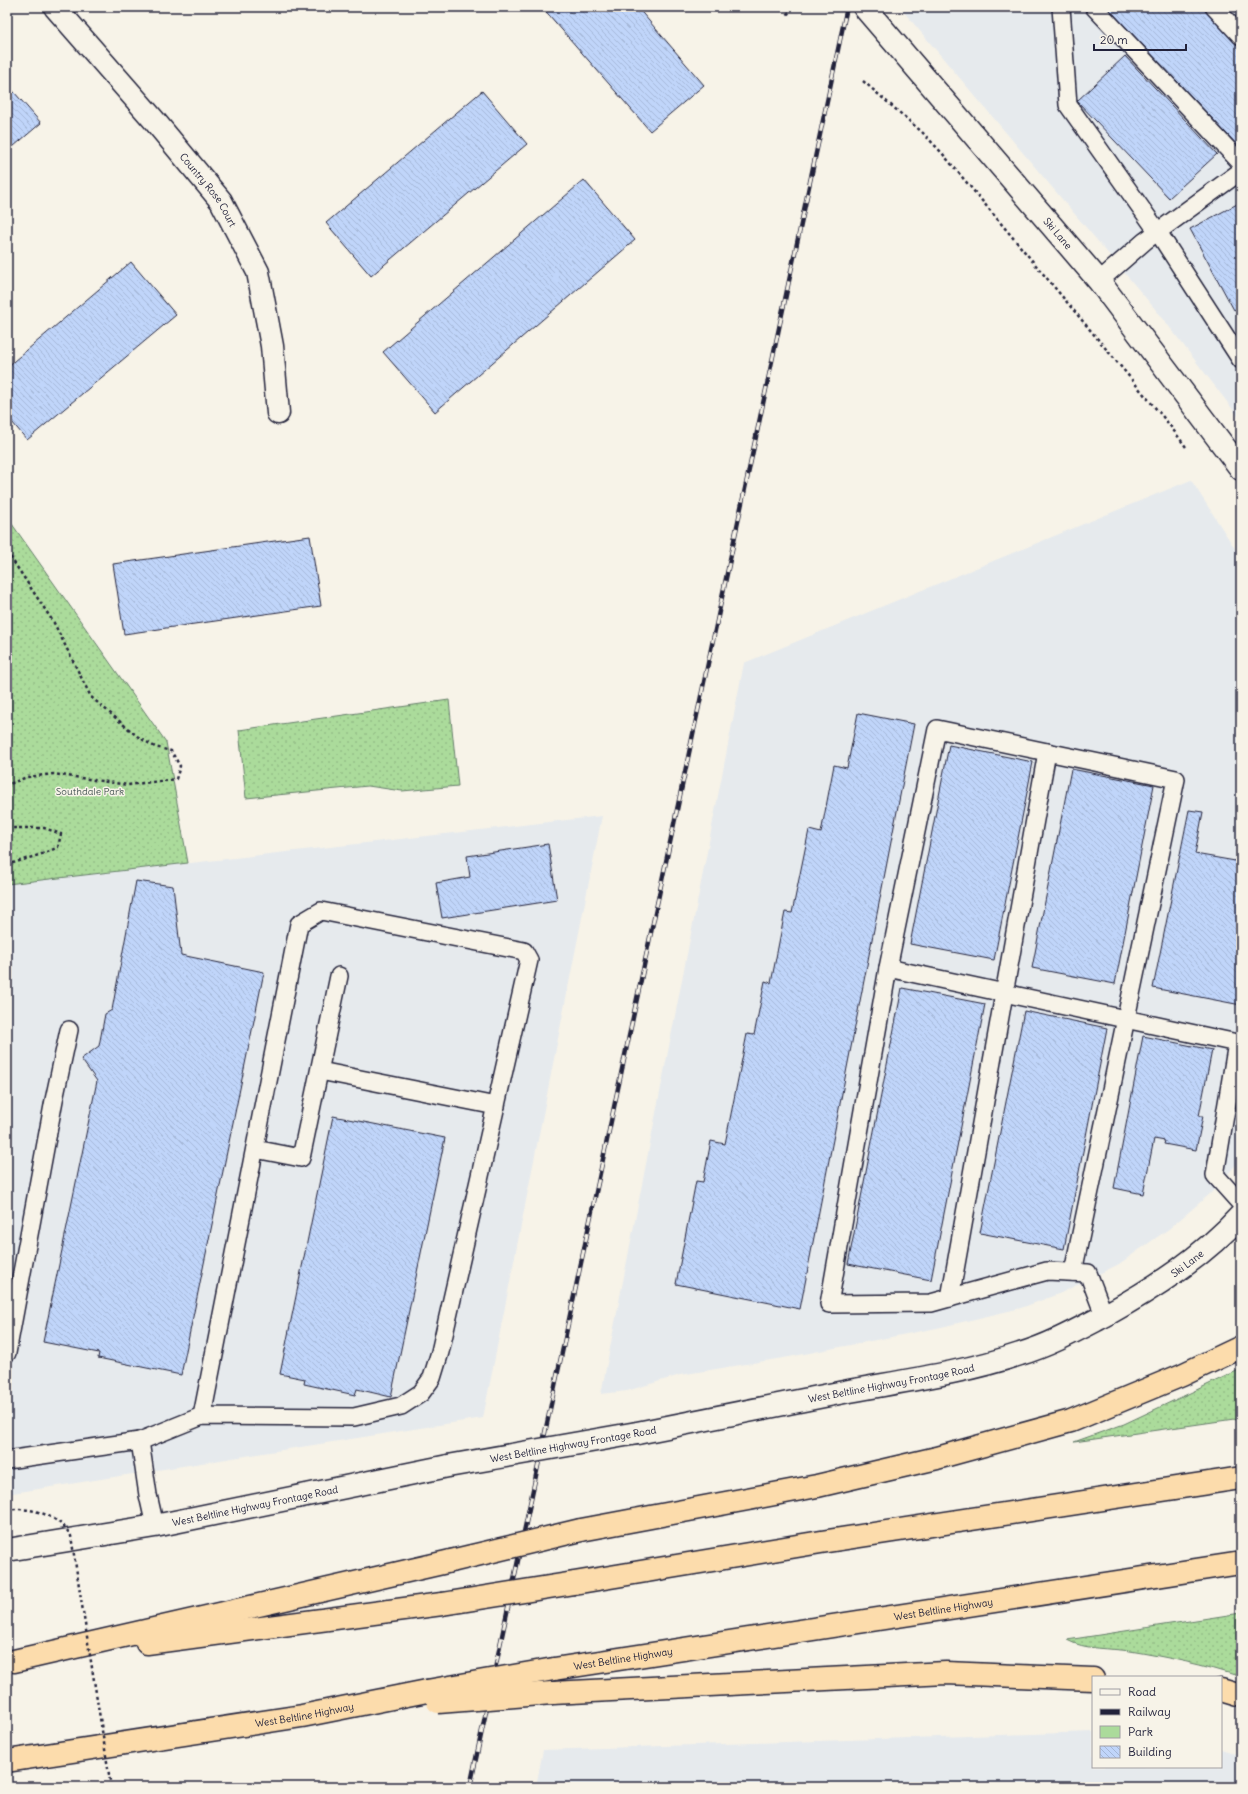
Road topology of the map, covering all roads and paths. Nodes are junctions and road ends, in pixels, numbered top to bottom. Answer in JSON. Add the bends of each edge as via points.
{"nodes":[{"id":1,"x":55,"y":7,"type":"edge"},
{"id":2,"x":784,"y":7,"type":"edge"},
{"id":3,"x":864,"y":7,"type":"edge"},
{"id":4,"x":1061,"y":7,"type":"edge"},
{"id":5,"x":1094,"y":7,"type":"edge"},
{"id":6,"x":1214,"y":7,"type":"edge"},
{"id":7,"x":790,"y":16,"type":"dead end"},
{"id":8,"x":1241,"y":36,"type":"edge"},
{"id":9,"x":863,"y":81,"type":"dead end"},
{"id":10,"x":1241,"y":162,"type":"edge"},
{"id":11,"x":1241,"y":171,"type":"edge"},
{"id":12,"x":1158,"y":232,"type":"junction"},
{"id":13,"x":1099,"y":280,"type":"junction"},
{"id":14,"x":1241,"y":360,"type":"edge"},
{"id":15,"x":278,"y":413,"type":"dead end"},
{"id":16,"x":1186,"y":448,"type":"dead end"},
{"id":17,"x":1241,"y":469,"type":"edge"},
{"id":18,"x":7,"y":552,"type":"edge"},
{"id":19,"x":1047,"y":752,"type":"junction"},
{"id":20,"x":7,"y":785,"type":"edge"},
{"id":21,"x":7,"y":828,"type":"edge"},
{"id":22,"x":7,"y":865,"type":"edge"},
{"id":23,"x":888,"y":968,"type":"junction"},
{"id":24,"x":339,"y":976,"type":"dead end"},
{"id":25,"x":1003,"y":993,"type":"junction"},
{"id":26,"x":1126,"y":1019,"type":"junction"},
{"id":27,"x":69,"y":1030,"type":"dead end"},
{"id":28,"x":320,"y":1071,"type":"junction"},
{"id":29,"x":496,"y":1106,"type":"junction"},
{"id":30,"x":255,"y":1149,"type":"junction"},
{"id":31,"x":1241,"y":1204,"type":"edge"},
{"id":32,"x":1241,"y":1215,"type":"edge"},
{"id":33,"x":1073,"y":1272,"type":"junction"},
{"id":34,"x":950,"y":1298,"type":"junction"},
{"id":35,"x":1127,"y":1303,"type":"joint"},
{"id":36,"x":1104,"y":1315,"type":"junction"},
{"id":37,"x":1241,"y":1347,"type":"edge"},
{"id":38,"x":7,"y":1353,"type":"edge"},
{"id":39,"x":202,"y":1416,"type":"junction"},
{"id":40,"x":140,"y":1441,"type":"junction"},
{"id":41,"x":7,"y":1460,"type":"edge"},
{"id":42,"x":1241,"y":1478,"type":"edge"},
{"id":43,"x":7,"y":1510,"type":"edge"},
{"id":44,"x":155,"y":1526,"type":"junction"},
{"id":45,"x":7,"y":1550,"type":"edge"},
{"id":46,"x":1241,"y":1563,"type":"edge"},
{"id":47,"x":11,"y":1661,"type":"edge"},
{"id":48,"x":1092,"y":1678,"type":"edge"},
{"id":49,"x":1222,"y":1690,"type":"edge"},
{"id":50,"x":1241,"y":1696,"type":"edge"},
{"id":51,"x":426,"y":1697,"type":"junction"},
{"id":52,"x":7,"y":1761,"type":"edge"},
{"id":53,"x":111,"y":1787,"type":"edge"}],
"edges":[{"from":1,"to":15,"type":"street","name":"Country Rose Court","via":[[221,201],[258,272],[272,346]]},
{"from":2,"to":7,"type":"path"},
{"from":3,"to":13,"type":"street","name":"Ski Lane"},
{"from":4,"to":12,"type":"lane","via":[[1068,104]]},
{"from":5,"to":10,"type":"lane"},
{"from":6,"to":8,"type":"lane"},
{"from":9,"to":16,"type":"path","via":[[922,132],[942,153],[1164,418]]},
{"from":11,"to":12,"type":"lane"},
{"from":12,"to":13,"type":"lane"},
{"from":12,"to":14,"type":"lane"},
{"from":13,"to":17,"type":"street","name":"Ski Lane"},
{"from":18,"to":20,"type":"path","via":[[54,623],[92,697],[137,736],[155,747],[171,751],[180,766],[176,779],[144,784],[128,785],[54,774],[27,777]]},
{"from":19,"to":23,"type":"lane","via":[[937,729]]},
{"from":19,"to":25,"type":"lane"},
{"from":19,"to":26,"type":"lane","via":[[1176,779]]},
{"from":21,"to":22,"type":"path","via":[[44,828],[61,834],[58,847]]},
{"from":23,"to":25,"type":"lane"},
{"from":23,"to":34,"type":"lane","via":[[829,1304],[931,1303]]},
{"from":24,"to":28,"type":"lane"},
{"from":25,"to":26,"type":"lane"},
{"from":25,"to":34,"type":"lane"},
{"from":26,"to":31,"type":"lane","via":[[1237,1043],[1215,1175]]},
{"from":26,"to":33,"type":"lane"},
{"from":27,"to":38,"type":"lane"},
{"from":28,"to":29,"type":"lane"},
{"from":28,"to":30,"type":"lane","via":[[301,1158]]},
{"from":29,"to":30,"type":"lane","via":[[529,960],[524,951],[321,911],[299,924]]},
{"from":29,"to":39,"type":"lane","via":[[440,1352],[432,1378],[421,1393],[401,1406],[354,1417]]},
{"from":30,"to":39,"type":"lane"},
{"from":32,"to":35,"type":"street","name":"Ski Lane","via":[[1231,1227],[1169,1277]]},
{"from":33,"to":34,"type":"lane","via":[[1047,1271]]},
{"from":33,"to":36,"type":"lane","via":[[1088,1273]]},
{"from":35,"to":36,"type":"street","name":"West Beltline Highway Frontage Road"},
{"from":36,"to":44,"type":"street","name":"West Beltline Highway Frontage Road","bridge":true,"via":[[1053,1342],[953,1373],[448,1466]]},
{"from":37,"to":47,"type":"highway","bridge":true,"via":[[1182,1375],[1071,1421],[944,1456],[817,1486],[581,1530]]},
{"from":39,"to":40,"type":"lane"},
{"from":40,"to":41,"type":"lane"},
{"from":40,"to":44,"type":"lane"},
{"from":42,"to":47,"type":"highway","bridge":true,"via":[[821,1542],[442,1604]]},
{"from":43,"to":53,"type":"path","bridge":true,"via":[[28,1510],[45,1514],[62,1524],[71,1536]]},
{"from":44,"to":45,"type":"street","name":"West Beltline Highway Frontage Road"},
{"from":46,"to":51,"type":"highway","name":"West Beltline Highway","bridge":true,"via":[[554,1669]]},
{"from":48,"to":51,"type":"highway","bridge":true,"via":[[946,1673]]},
{"from":49,"to":50,"type":"highway"},
{"from":51,"to":52,"type":"highway","name":"West Beltline Highway"}]}
